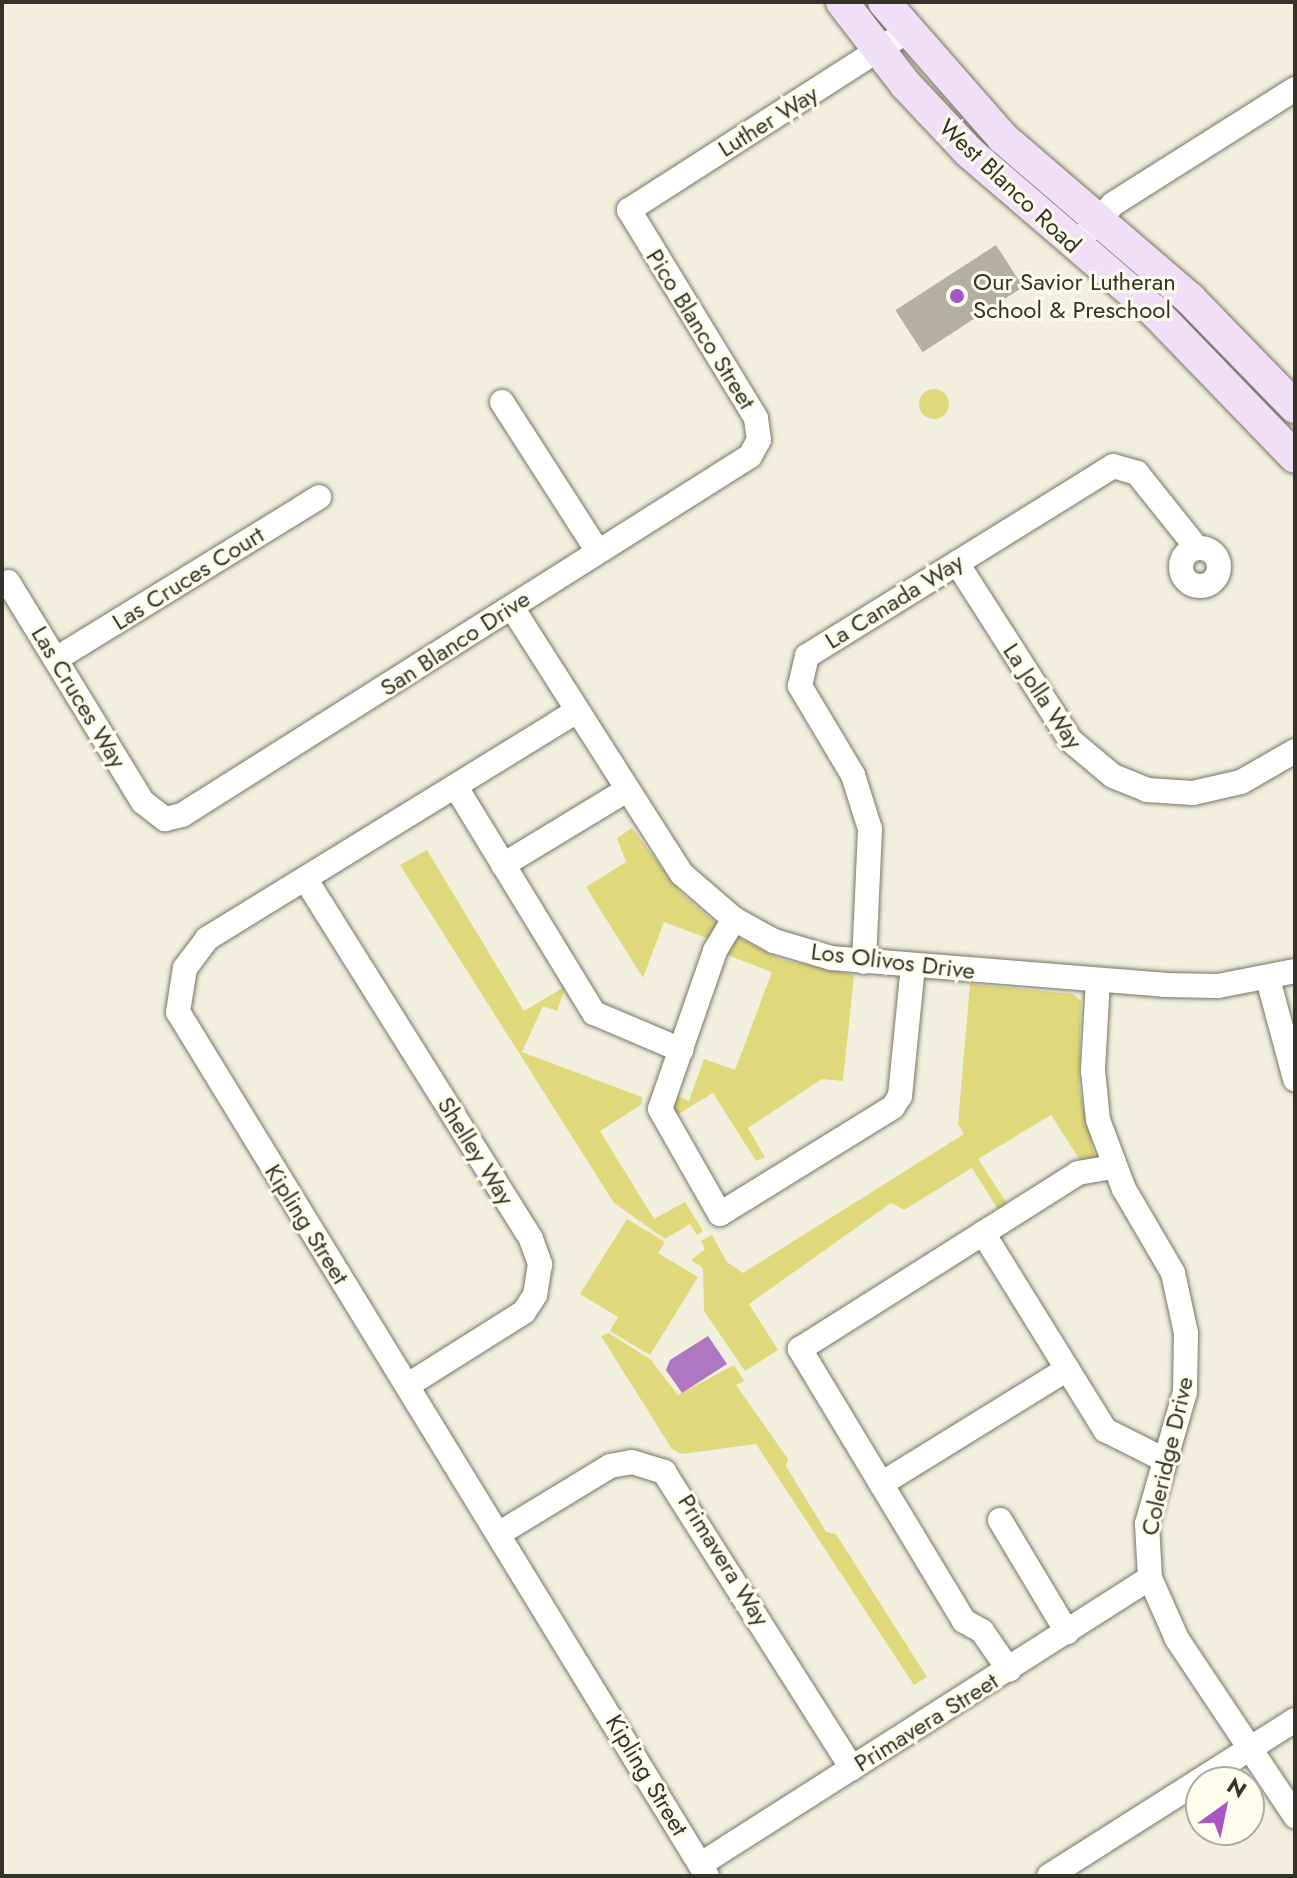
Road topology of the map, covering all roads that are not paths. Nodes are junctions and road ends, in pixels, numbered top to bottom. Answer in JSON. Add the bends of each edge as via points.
{"nodes":[{"id":1,"x":842,"y":2,"type":"edge"},
{"id":2,"x":884,"y":2,"type":"edge"},
{"id":3,"x":906,"y":32,"type":"junction"},
{"id":4,"x":878,"y":52,"type":"junction"},
{"id":5,"x":1295,"y":89,"type":"edge"},
{"id":6,"x":629,"y":210,"type":"joint"},
{"id":7,"x":1097,"y":219,"type":"junction"},
{"id":8,"x":1075,"y":247,"type":"junction"},
{"id":9,"x":502,"y":402,"type":"dead end"},
{"id":10,"x":1295,"y":407,"type":"edge"},
{"id":11,"x":754,"y":450,"type":"joint"},
{"id":12,"x":1295,"y":457,"type":"edge"},
{"id":13,"x":319,"y":497,"type":"dead end"},
{"id":14,"x":1197,"y":548,"type":"dead end"},
{"id":15,"x":597,"y":550,"type":"junction"},
{"id":16,"x":957,"y":563,"type":"junction"},
{"id":17,"x":8,"y":582,"type":"dead end"},
{"id":18,"x":513,"y":609,"type":"junction"},
{"id":19,"x":56,"y":659,"type":"junction"},
{"id":20,"x":577,"y":711,"type":"junction"},
{"id":21,"x":1295,"y":751,"type":"edge"},
{"id":22,"x":456,"y":787,"type":"junction"},
{"id":23,"x":627,"y":790,"type":"junction"},
{"id":24,"x":150,"y":810,"type":"joint"},
{"id":25,"x":503,"y":865,"type":"junction"},
{"id":26,"x":306,"y":880,"type":"junction"},
{"id":27,"x":734,"y":919,"type":"junction"},
{"id":28,"x":864,"y":962,"type":"junction"},
{"id":29,"x":913,"y":966,"type":"junction"},
{"id":30,"x":1295,"y":971,"type":"edge"},
{"id":31,"x":1268,"y":979,"type":"junction"},
{"id":32,"x":1098,"y":980,"type":"junction"},
{"id":33,"x":681,"y":1050,"type":"junction"},
{"id":34,"x":1295,"y":1079,"type":"edge"},
{"id":35,"x":1113,"y":1167,"type":"junction"},
{"id":36,"x":983,"y":1233,"type":"junction"},
{"id":37,"x":1067,"y":1369,"type":"junction"},
{"id":38,"x":408,"y":1385,"type":"junction"},
{"id":39,"x":1165,"y":1460,"type":"junction"},
{"id":40,"x":881,"y":1484,"type":"junction"},
{"id":41,"x":1000,"y":1520,"type":"dead end"},
{"id":42,"x":500,"y":1533,"type":"junction"},
{"id":43,"x":1150,"y":1578,"type":"junction"},
{"id":44,"x":1067,"y":1632,"type":"junction"},
{"id":45,"x":1009,"y":1670,"type":"junction"},
{"id":46,"x":1295,"y":1720,"type":"edge"},
{"id":47,"x":1247,"y":1750,"type":"junction"},
{"id":48,"x":852,"y":1768,"type":"junction"},
{"id":49,"x":1295,"y":1816,"type":"edge"},
{"id":50,"x":704,"y":1870,"type":"edge"},
{"id":51,"x":1049,"y":1876,"type":"edge"}],
"edges":[{"from":1,"to":4,"type":"main road","name":"West Blanco Road"},
{"from":2,"to":3,"type":"main road","name":"West Blanco Road"},
{"from":3,"to":4,"type":"street","name":"Luther Way"},
{"from":3,"to":7,"type":"main road","name":"West Blanco Road","via":[[1003,138]]},
{"from":4,"to":6,"type":"street","name":"Luther Way"},
{"from":4,"to":8,"type":"main road","name":"West Blanco Road","via":[[969,152]]},
{"from":5,"to":7,"type":"street"},
{"from":6,"to":11,"type":"street","name":"Pico Blanco Street","via":[[756,418]]},
{"from":7,"to":8,"type":"street"},
{"from":7,"to":10,"type":"main road","name":"West Blanco Road","via":[[1190,299]]},
{"from":8,"to":12,"type":"main road","name":"West Blanco Road","via":[[1184,340]]},
{"from":9,"to":15,"type":"street"},
{"from":11,"to":15,"type":"street","name":"San Blanco Drive"},
{"from":13,"to":19,"type":"street","name":"Las Cruces Court"},
{"from":14,"to":16,"type":"street","name":"La Canada Way","via":[[1137,473],[1119,464]]},
{"from":15,"to":18,"type":"street","name":"San Blanco Drive"},
{"from":16,"to":21,"type":"street","name":"La Jolla Way","via":[[1064,733],[1113,776],[1147,790],[1193,793],[1241,782]]},
{"from":16,"to":28,"type":"street","name":"La Canada Way","via":[[812,652],[798,672],[805,696],[853,775],[870,829]]},
{"from":17,"to":19,"type":"street","name":"Las Cruces Way"},
{"from":18,"to":20,"type":"street","name":"Los Olivos Drive"},
{"from":18,"to":24,"type":"street","name":"San Blanco Drive","via":[[182,815],[165,819]]},
{"from":19,"to":24,"type":"street","name":"Las Cruces Way"},
{"from":20,"to":22,"type":"street","name":"Kipling Street"},
{"from":20,"to":23,"type":"street","name":"Los Olivos Drive"},
{"from":22,"to":25,"type":"street"},
{"from":22,"to":26,"type":"street","name":"Kipling Street"},
{"from":23,"to":25,"type":"street"},
{"from":23,"to":27,"type":"street","name":"Los Olivos Drive","via":[[682,874]]},
{"from":25,"to":33,"type":"street","via":[[599,1018]]},
{"from":26,"to":38,"type":"street","name":"Kipling Street","via":[[193,954],[179,983],[178,1012]]},
{"from":26,"to":38,"type":"street","name":"Shelley Way","via":[[531,1239],[540,1264],[535,1295],[524,1312]]},
{"from":27,"to":28,"type":"street","name":"Los Olivos Drive","via":[[799,950]]},
{"from":27,"to":33,"type":"street","via":[[715,951]]},
{"from":28,"to":29,"type":"street","name":"Los Olivos Drive"},
{"from":29,"to":32,"type":"street","name":"Los Olivos Drive"},
{"from":29,"to":33,"type":"street","via":[[900,1096],[893,1107],[720,1214],[661,1116]]},
{"from":30,"to":31,"type":"street","name":"Los Olivos Drive"},
{"from":31,"to":32,"type":"street","name":"Los Olivos Drive","via":[[1190,987]]},
{"from":31,"to":34,"type":"street"},
{"from":32,"to":35,"type":"street","name":"Coleridge Drive","via":[[1094,1096]]},
{"from":35,"to":36,"type":"street","via":[[1078,1173]]},
{"from":35,"to":39,"type":"street","name":"Coleridge Drive","via":[[1163,1249],[1183,1312],[1188,1373]]},
{"from":36,"to":37,"type":"street"},
{"from":36,"to":40,"type":"street","via":[[800,1349]]},
{"from":37,"to":39,"type":"street","via":[[1112,1437]]},
{"from":37,"to":40,"type":"street"},
{"from":38,"to":42,"type":"street","name":"Kipling Street"},
{"from":39,"to":43,"type":"street","name":"Coleridge Drive","via":[[1147,1524]]},
{"from":40,"to":45,"type":"street","via":[[964,1621],[982,1631]]},
{"from":41,"to":44,"type":"street"},
{"from":42,"to":48,"type":"street","name":"Primavera Way","via":[[610,1466],[632,1462],[664,1472]]},
{"from":42,"to":50,"type":"street","name":"Kipling Street"},
{"from":43,"to":44,"type":"street","name":"Primavera Street"},
{"from":43,"to":47,"type":"street","name":"Coleridge Drive","via":[[1177,1639]]},
{"from":44,"to":45,"type":"street","name":"Primavera Street"},
{"from":45,"to":48,"type":"street","name":"Primavera Street"},
{"from":46,"to":47,"type":"street"},
{"from":47,"to":49,"type":"street","name":"Coleridge Drive"},
{"from":47,"to":51,"type":"street"},
{"from":48,"to":50,"type":"street","name":"Primavera Street"}]}
